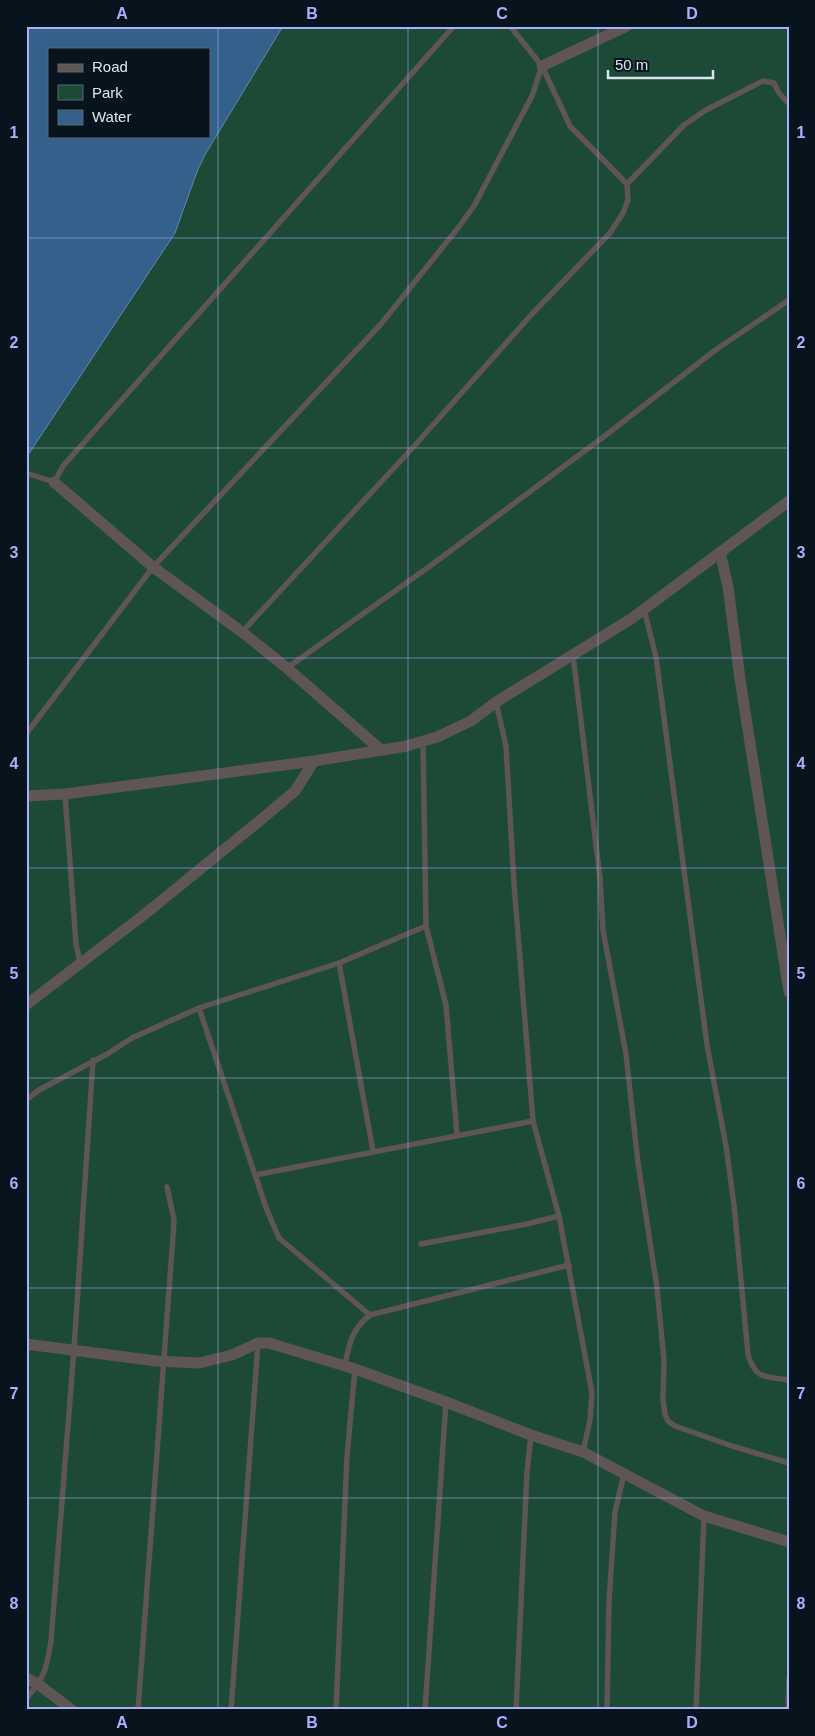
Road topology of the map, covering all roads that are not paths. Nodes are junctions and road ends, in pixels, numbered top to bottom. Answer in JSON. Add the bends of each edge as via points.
{"nodes":[{"id":1,"x":454,"y":26,"type":"edge"},
{"id":2,"x":510,"y":26,"type":"edge"},
{"id":3,"x":627,"y":26,"type":"edge"},
{"id":4,"x":542,"y":66,"type":"junction"},
{"id":5,"x":789,"y":104,"type":"edge"},
{"id":6,"x":627,"y":184,"type":"junction"},
{"id":7,"x":789,"y":300,"type":"edge"},
{"id":8,"x":26,"y":473,"type":"edge"},
{"id":9,"x":54,"y":482,"type":"junction"},
{"id":10,"x":789,"y":501,"type":"edge"},
{"id":11,"x":720,"y":552,"type":"junction"},
{"id":12,"x":153,"y":568,"type":"junction"},
{"id":13,"x":644,"y":609,"type":"junction"},
{"id":14,"x":242,"y":632,"type":"junction"},
{"id":15,"x":573,"y":655,"type":"junction"},
{"id":16,"x":287,"y":668,"type":"junction"},
{"id":17,"x":496,"y":702,"type":"junction"},
{"id":18,"x":26,"y":734,"type":"edge"},
{"id":19,"x":424,"y":742,"type":"junction"},
{"id":20,"x":381,"y":750,"type":"junction"},
{"id":21,"x":314,"y":762,"type":"junction"},
{"id":22,"x":65,"y":794,"type":"junction"},
{"id":23,"x":26,"y":796,"type":"edge"},
{"id":24,"x":426,"y":926,"type":"junction"},
{"id":25,"x":80,"y":962,"type":"junction"},
{"id":26,"x":340,"y":963,"type":"junction"},
{"id":27,"x":789,"y":992,"type":"edge"},
{"id":28,"x":26,"y":1005,"type":"edge"},
{"id":29,"x":199,"y":1008,"type":"junction"},
{"id":30,"x":93,"y":1060,"type":"junction"},
{"id":31,"x":26,"y":1100,"type":"edge"},
{"id":32,"x":534,"y":1121,"type":"junction"},
{"id":33,"x":457,"y":1135,"type":"junction"},
{"id":34,"x":373,"y":1151,"type":"junction"},
{"id":35,"x":255,"y":1175,"type":"junction"},
{"id":36,"x":167,"y":1188,"type":"dead end"},
{"id":37,"x":559,"y":1216,"type":"junction"},
{"id":38,"x":421,"y":1244,"type":"dead end"},
{"id":39,"x":569,"y":1265,"type":"junction"},
{"id":40,"x":370,"y":1315,"type":"junction"},
{"id":41,"x":258,"y":1343,"type":"junction"},
{"id":42,"x":26,"y":1344,"type":"edge"},
{"id":43,"x":74,"y":1349,"type":"junction"},
{"id":44,"x":164,"y":1362,"type":"junction"},
{"id":45,"x":350,"y":1367,"type":"junction"},
{"id":46,"x":789,"y":1380,"type":"edge"},
{"id":47,"x":446,"y":1402,"type":"junction"},
{"id":48,"x":531,"y":1436,"type":"junction"},
{"id":49,"x":583,"y":1452,"type":"junction"},
{"id":50,"x":789,"y":1463,"type":"edge"},
{"id":51,"x":624,"y":1474,"type":"junction"},
{"id":52,"x":704,"y":1516,"type":"junction"},
{"id":53,"x":789,"y":1542,"type":"edge"},
{"id":54,"x":26,"y":1678,"type":"edge"},
{"id":55,"x":789,"y":1679,"type":"edge"},
{"id":56,"x":38,"y":1684,"type":"junction"},
{"id":57,"x":26,"y":1698,"type":"edge"},
{"id":58,"x":72,"y":1710,"type":"edge"},
{"id":59,"x":138,"y":1710,"type":"edge"},
{"id":60,"x":231,"y":1710,"type":"edge"},
{"id":61,"x":336,"y":1710,"type":"edge"},
{"id":62,"x":425,"y":1710,"type":"edge"},
{"id":63,"x":516,"y":1710,"type":"edge"},
{"id":64,"x":607,"y":1710,"type":"edge"},
{"id":65,"x":696,"y":1710,"type":"edge"},
{"id":66,"x":788,"y":1710,"type":"edge"}],
"edges":[{"from":1,"to":9,"type":"lane","via":[[63,466]]},
{"from":2,"to":4,"type":"lane"},
{"from":3,"to":4,"type":"street"},
{"from":4,"to":6,"type":"lane","via":[[570,126]]},
{"from":4,"to":12,"type":"lane","via":[[532,96],[474,206],[458,228],[381,324]]},
{"from":5,"to":6,"type":"lane","via":[[774,83],[763,81],[684,125]]},
{"from":6,"to":14,"type":"lane","via":[[628,200],[610,233]]},
{"from":7,"to":16,"type":"lane","via":[[714,351],[438,560]]},
{"from":8,"to":9,"type":"lane"},
{"from":9,"to":12,"type":"street"},
{"from":10,"to":11,"type":"street"},
{"from":11,"to":13,"type":"street"},
{"from":11,"to":27,"type":"street"},
{"from":12,"to":14,"type":"street"},
{"from":12,"to":18,"type":"lane"},
{"from":13,"to":15,"type":"street"},
{"from":13,"to":46,"type":"lane","via":[[658,673],[707,1045],[726,1146],[748,1355],[752,1368],[758,1374]]},
{"from":14,"to":16,"type":"street"},
{"from":15,"to":17,"type":"street"},
{"from":15,"to":50,"type":"lane","via":[[604,930],[626,1054],[657,1288],[665,1414],[674,1426]]},
{"from":16,"to":20,"type":"street"},
{"from":17,"to":19,"type":"street","via":[[471,721]]},
{"from":17,"to":32,"type":"lane","via":[[506,746]]},
{"from":19,"to":20,"type":"street"},
{"from":19,"to":24,"type":"lane"},
{"from":20,"to":21,"type":"street"},
{"from":21,"to":22,"type":"street"},
{"from":21,"to":25,"type":"street","via":[[295,790],[263,818]]},
{"from":22,"to":23,"type":"street"},
{"from":22,"to":25,"type":"lane"},
{"from":24,"to":26,"type":"lane"},
{"from":24,"to":33,"type":"lane","via":[[446,1005]]},
{"from":25,"to":28,"type":"street"},
{"from":26,"to":29,"type":"lane"},
{"from":26,"to":34,"type":"lane"},
{"from":29,"to":30,"type":"lane","via":[[132,1038]]},
{"from":29,"to":35,"type":"lane"},
{"from":30,"to":31,"type":"lane"},
{"from":30,"to":43,"type":"lane"},
{"from":32,"to":33,"type":"lane"},
{"from":32,"to":37,"type":"lane"},
{"from":33,"to":34,"type":"lane"},
{"from":34,"to":35,"type":"lane"},
{"from":35,"to":40,"type":"lane","via":[[279,1238]]},
{"from":36,"to":44,"type":"lane","via":[[174,1220]]},
{"from":37,"to":38,"type":"lane"},
{"from":37,"to":39,"type":"lane"},
{"from":39,"to":40,"type":"lane"},
{"from":39,"to":49,"type":"lane","via":[[592,1393]]},
{"from":40,"to":45,"type":"lane","via":[[352,1334]]},
{"from":41,"to":44,"type":"street","via":[[232,1355],[199,1364]]},
{"from":41,"to":45,"type":"street","via":[[269,1343]]},
{"from":41,"to":60,"type":"lane"},
{"from":42,"to":43,"type":"street"},
{"from":43,"to":44,"type":"street"},
{"from":43,"to":56,"type":"lane","via":[[51,1641],[46,1671]]},
{"from":44,"to":59,"type":"lane"},
{"from":45,"to":47,"type":"street"},
{"from":45,"to":61,"type":"lane"},
{"from":47,"to":48,"type":"street"},
{"from":47,"to":62,"type":"lane"},
{"from":48,"to":49,"type":"street"},
{"from":48,"to":63,"type":"lane"},
{"from":49,"to":51,"type":"street"},
{"from":51,"to":52,"type":"street"},
{"from":51,"to":64,"type":"lane","via":[[614,1522]]},
{"from":52,"to":53,"type":"street"},
{"from":52,"to":65,"type":"lane"},
{"from":54,"to":56,"type":"street"},
{"from":55,"to":66,"type":"lane"},
{"from":56,"to":57,"type":"lane"},
{"from":56,"to":58,"type":"street"}]}
